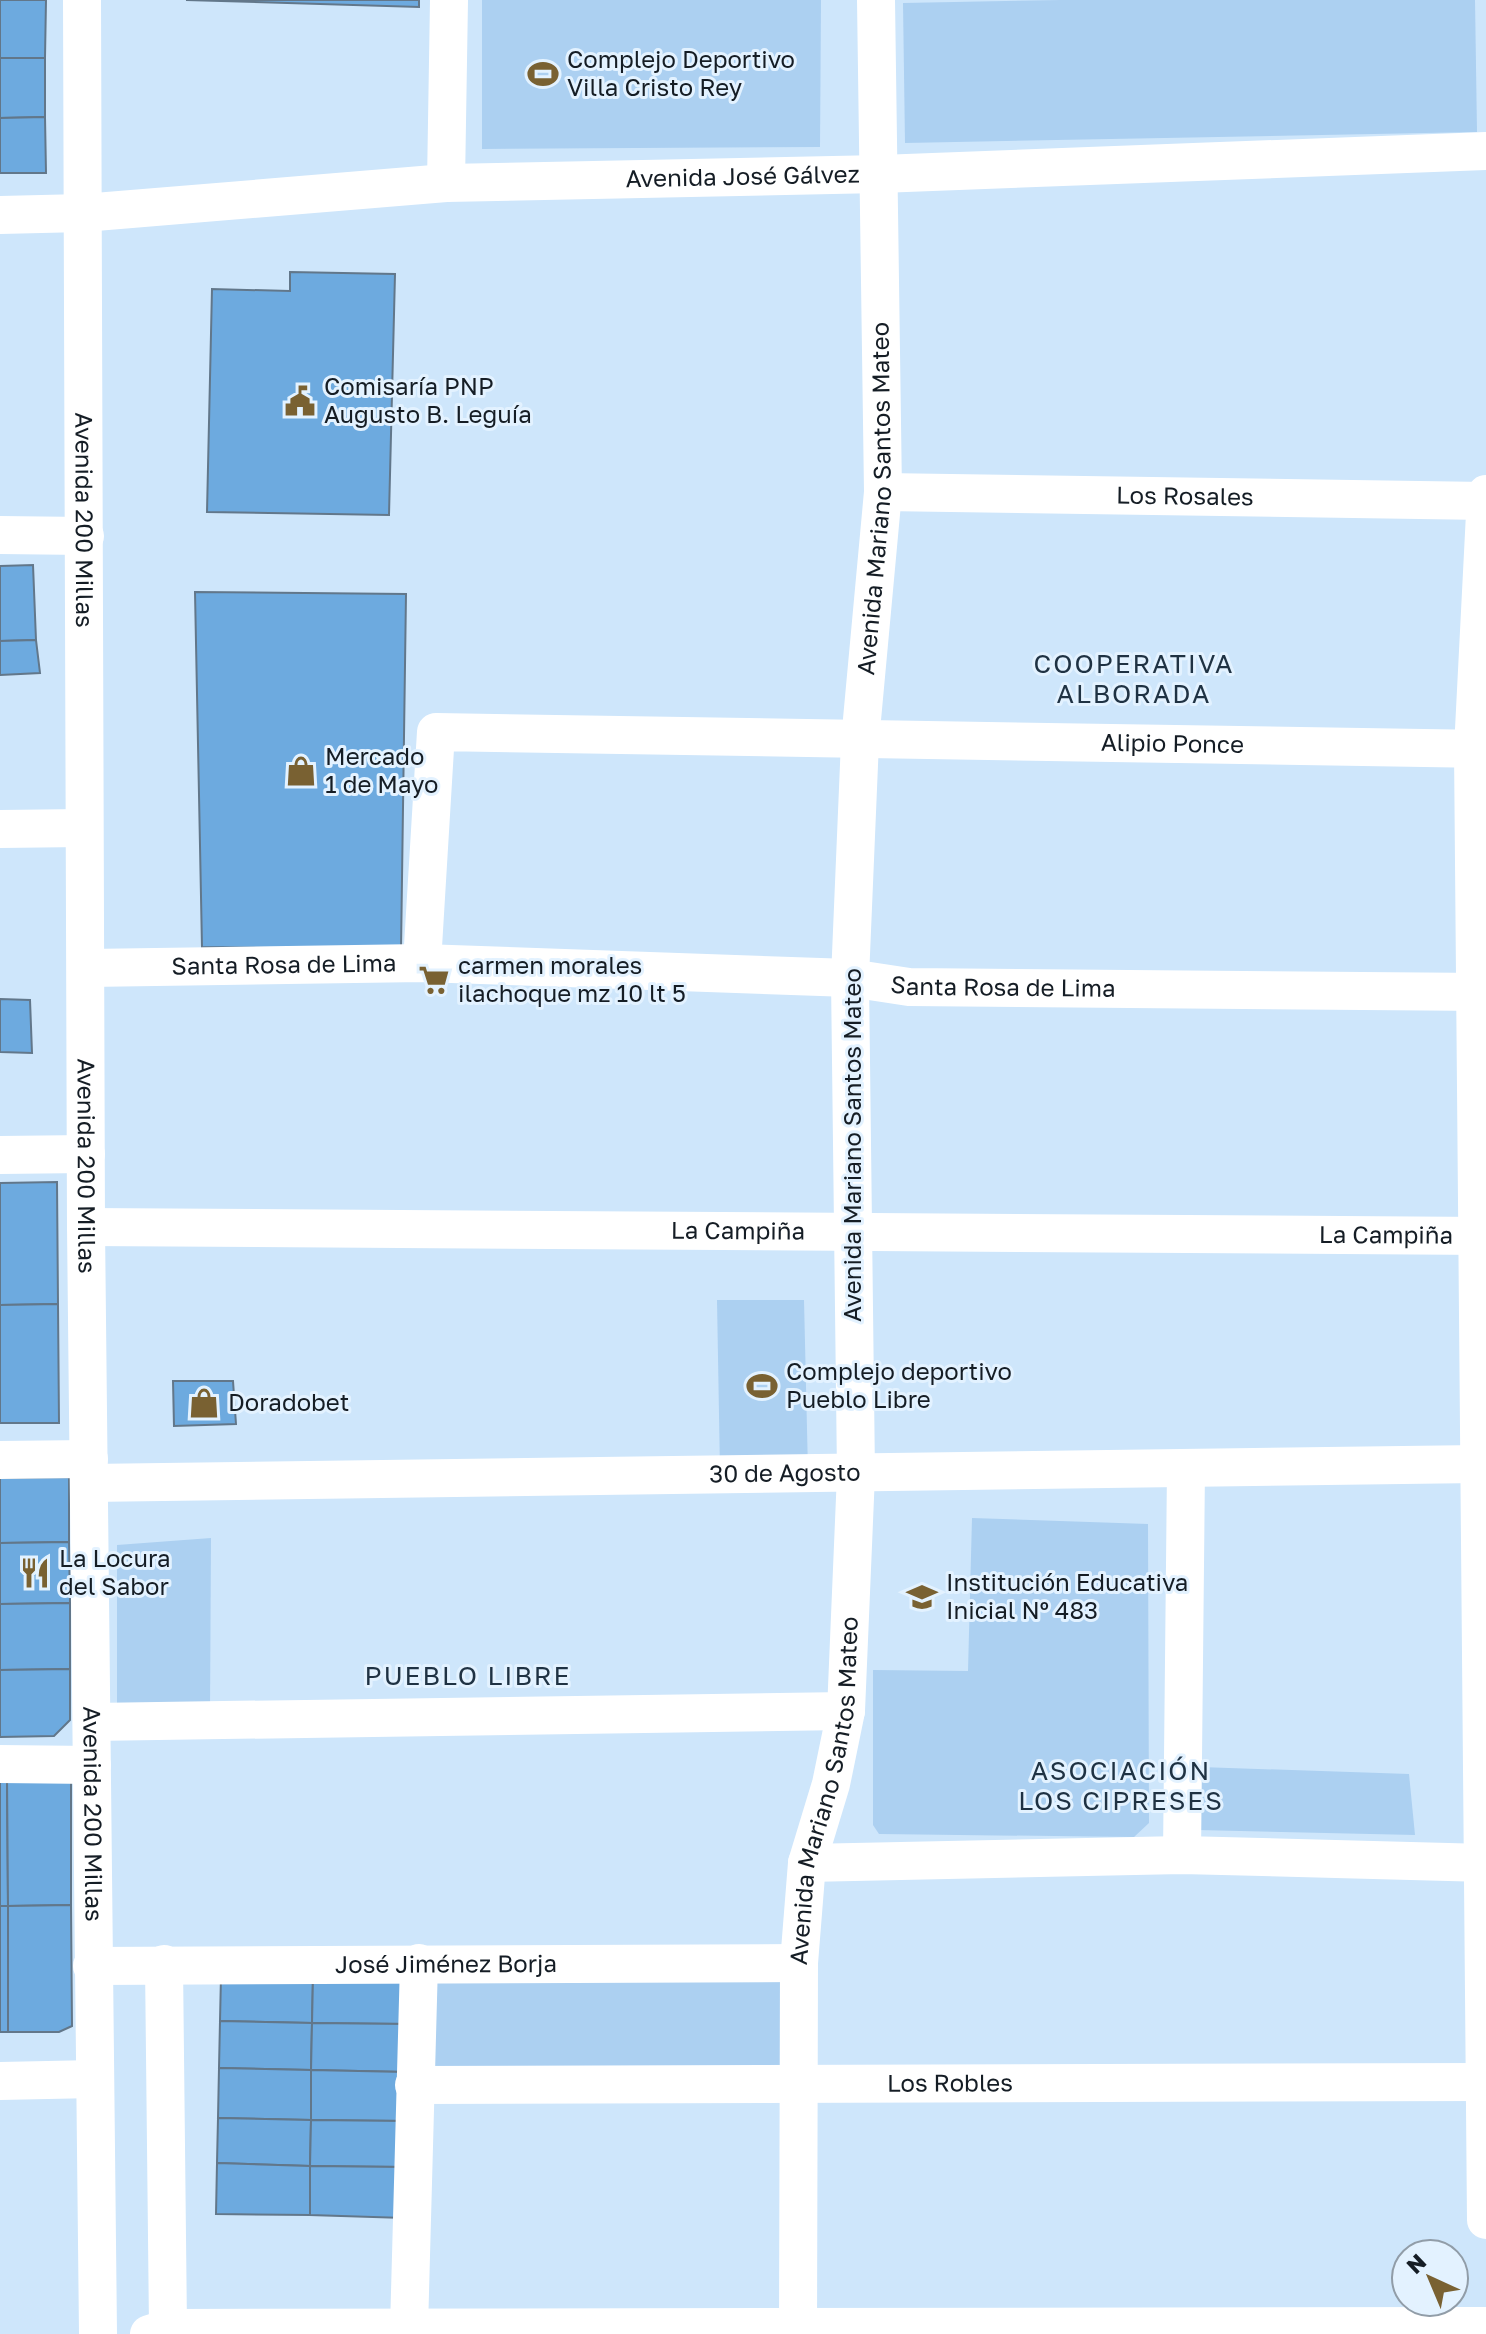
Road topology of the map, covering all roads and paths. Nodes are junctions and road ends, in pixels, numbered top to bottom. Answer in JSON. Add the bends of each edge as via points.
{"nodes":[{"id":1,"x":82,"y":0,"type":"edge"},
{"id":2,"x":449,"y":0,"type":"edge"},
{"id":3,"x":876,"y":0,"type":"edge"},
{"id":4,"x":1486,"y":151,"type":"edge"},
{"id":5,"x":880,"y":174,"type":"junction"},
{"id":6,"x":446,"y":183,"type":"junction"},
{"id":7,"x":83,"y":213,"type":"junction"},
{"id":8,"x":0,"y":215,"type":"edge"},
{"id":9,"x":883,"y":492,"type":"junction"},
{"id":10,"x":1486,"y":494,"type":"edge"},
{"id":11,"x":1486,"y":501,"type":"edge"},
{"id":12,"x":0,"y":535,"type":"edge"},
{"id":13,"x":85,"y":536,"type":"junction"},
{"id":14,"x":860,"y":741,"type":"junction"},
{"id":15,"x":1479,"y":749,"type":"edge"},
{"id":16,"x":83,"y":828,"type":"junction"},
{"id":17,"x":0,"y":829,"type":"edge"},
{"id":18,"x":422,"y":963,"type":"junction"},
{"id":19,"x":88,"y":968,"type":"junction"},
{"id":20,"x":850,"y":978,"type":"junction"},
{"id":21,"x":1480,"y":992,"type":"edge"},
{"id":22,"x":86,"y":1154,"type":"junction"},
{"id":23,"x":0,"y":1155,"type":"edge"},
{"id":24,"x":86,"y":1227,"type":"junction"},
{"id":25,"x":853,"y":1233,"type":"junction"},
{"id":26,"x":1482,"y":1236,"type":"edge"},
{"id":27,"x":0,"y":1460,"type":"edge"},
{"id":28,"x":1479,"y":1464,"type":"junction"},
{"id":29,"x":1186,"y":1468,"type":"junction"},
{"id":30,"x":89,"y":1471,"type":"junction"},
{"id":31,"x":856,"y":1474,"type":"junction"},
{"id":32,"x":1483,"y":1607,"type":"edge"},
{"id":33,"x":846,"y":1711,"type":"junction"},
{"id":34,"x":92,"y":1722,"type":"junction"},
{"id":35,"x":0,"y":1764,"type":"edge"},
{"id":36,"x":92,"y":1765,"type":"junction"},
{"id":37,"x":1182,"y":1855,"type":"junction"},
{"id":38,"x":807,"y":1863,"type":"junction"},
{"id":39,"x":1485,"y":1863,"type":"edge"},
{"id":40,"x":419,"y":1963,"type":"junction"},
{"id":41,"x":799,"y":1963,"type":"junction"},
{"id":42,"x":164,"y":1964,"type":"junction"},
{"id":43,"x":92,"y":1966,"type":"junction"},
{"id":44,"x":95,"y":2079,"type":"junction"},
{"id":45,"x":0,"y":2081,"type":"edge"},
{"id":46,"x":800,"y":2082,"type":"junction"},
{"id":47,"x":1485,"y":2082,"type":"edge"},
{"id":48,"x":414,"y":2085,"type":"junction"},
{"id":49,"x":1486,"y":2220,"type":"edge"},
{"id":50,"x":1486,"y":2326,"type":"edge"},
{"id":51,"x":409,"y":2329,"type":"junction"},
{"id":52,"x":798,"y":2330,"type":"edge"},
{"id":53,"x":159,"y":2331,"type":"edge"},
{"id":54,"x":98,"y":2334,"type":"edge"}],
"edges":[{"from":1,"to":7,"type":"street","name":"Avenida 200 Millas"},
{"from":2,"to":6,"type":"street"},
{"from":3,"to":5,"type":"street","name":"Avenida Mariano Santos Mateo"},
{"from":4,"to":5,"type":"street","name":"Avenida José Gálvez"},
{"from":5,"to":6,"type":"street","name":"Avenida José Gálvez"},
{"from":5,"to":9,"type":"street","name":"Avenida Mariano Santos Mateo"},
{"from":6,"to":7,"type":"street","name":"Avenida José Gálvez"},
{"from":7,"to":8,"type":"street","name":"Avenida José Gálvez"},
{"from":7,"to":13,"type":"street","name":"Avenida 200 Millas"},
{"from":9,"to":11,"type":"street","name":"Los Rosales"},
{"from":9,"to":14,"type":"street","name":"Avenida Mariano Santos Mateo"},
{"from":10,"to":11,"type":"street"},
{"from":11,"to":15,"type":"street"},
{"from":12,"to":13,"type":"street"},
{"from":13,"to":16,"type":"street","name":"Avenida 200 Millas"},
{"from":14,"to":15,"type":"street","name":"Alipio Ponce"},
{"from":14,"to":18,"type":"street","name":"Alipio Ponce","via":[[436,732]]},
{"from":14,"to":20,"type":"street","name":"Avenida Mariano Santos Mateo"},
{"from":15,"to":21,"type":"street"},
{"from":16,"to":17,"type":"street"},
{"from":16,"to":19,"type":"street","name":"Avenida 200 Millas"},
{"from":18,"to":19,"type":"street","name":"Santa Rosa de Lima"},
{"from":18,"to":20,"type":"street","name":"Santa Rosa de Lima"},
{"from":19,"to":22,"type":"street","name":"Avenida 200 Millas"},
{"from":20,"to":21,"type":"street","name":"Santa Rosa de Lima","via":[[909,987]]},
{"from":20,"to":25,"type":"street","name":"Avenida Mariano Santos Mateo"},
{"from":21,"to":26,"type":"street"},
{"from":22,"to":23,"type":"street"},
{"from":22,"to":24,"type":"street","name":"Avenida 200 Millas"},
{"from":24,"to":25,"type":"street","name":"La Campiña"},
{"from":24,"to":30,"type":"street","name":"Avenida 200 Millas"},
{"from":25,"to":26,"type":"street","name":"La Campiña"},
{"from":25,"to":31,"type":"street","name":"Avenida Mariano Santos Mateo"},
{"from":26,"to":28,"type":"street"},
{"from":27,"to":30,"type":"street","name":"30 de Agosto"},
{"from":28,"to":29,"type":"street","name":"30 de Agosto"},
{"from":28,"to":32,"type":"street"},
{"from":29,"to":31,"type":"street","name":"30 de Agosto"},
{"from":29,"to":37,"type":"street"},
{"from":30,"to":31,"type":"street","name":"30 de Agosto"},
{"from":30,"to":34,"type":"street","name":"Avenida 200 Millas"},
{"from":31,"to":33,"type":"street","name":"Avenida Mariano Santos Mateo"},
{"from":32,"to":39,"type":"street"},
{"from":33,"to":34,"type":"street"},
{"from":33,"to":38,"type":"street","name":"Avenida Mariano Santos Mateo"},
{"from":34,"to":36,"type":"street","name":"Avenida 200 Millas"},
{"from":35,"to":36,"type":"street"},
{"from":36,"to":43,"type":"street","name":"Avenida 200 Millas"},
{"from":37,"to":38,"type":"street"},
{"from":37,"to":39,"type":"street"},
{"from":38,"to":41,"type":"street","name":"Avenida Mariano Santos Mateo"},
{"from":39,"to":47,"type":"street"},
{"from":40,"to":41,"type":"street","name":"José Jiménez Borja"},
{"from":40,"to":42,"type":"street","name":"José Jiménez Borja"},
{"from":40,"to":48,"type":"street"},
{"from":41,"to":46,"type":"street","name":"Avenida Mariano Santos Mateo"},
{"from":42,"to":43,"type":"street","name":"José Jiménez Borja"},
{"from":42,"to":53,"type":"street"},
{"from":43,"to":44,"type":"street","name":"Avenida 200 Millas"},
{"from":44,"to":45,"type":"street"},
{"from":44,"to":54,"type":"street","name":"Avenida 200 Millas"},
{"from":46,"to":47,"type":"street","name":"Los Robles"},
{"from":46,"to":48,"type":"street","name":"Los Robles"},
{"from":46,"to":52,"type":"street","name":"Avenida Mariano Santos Mateo"},
{"from":47,"to":49,"type":"street"},
{"from":48,"to":51,"type":"street"},
{"from":50,"to":52,"type":"street"},
{"from":51,"to":52,"type":"street"},
{"from":51,"to":53,"type":"street"}]}
